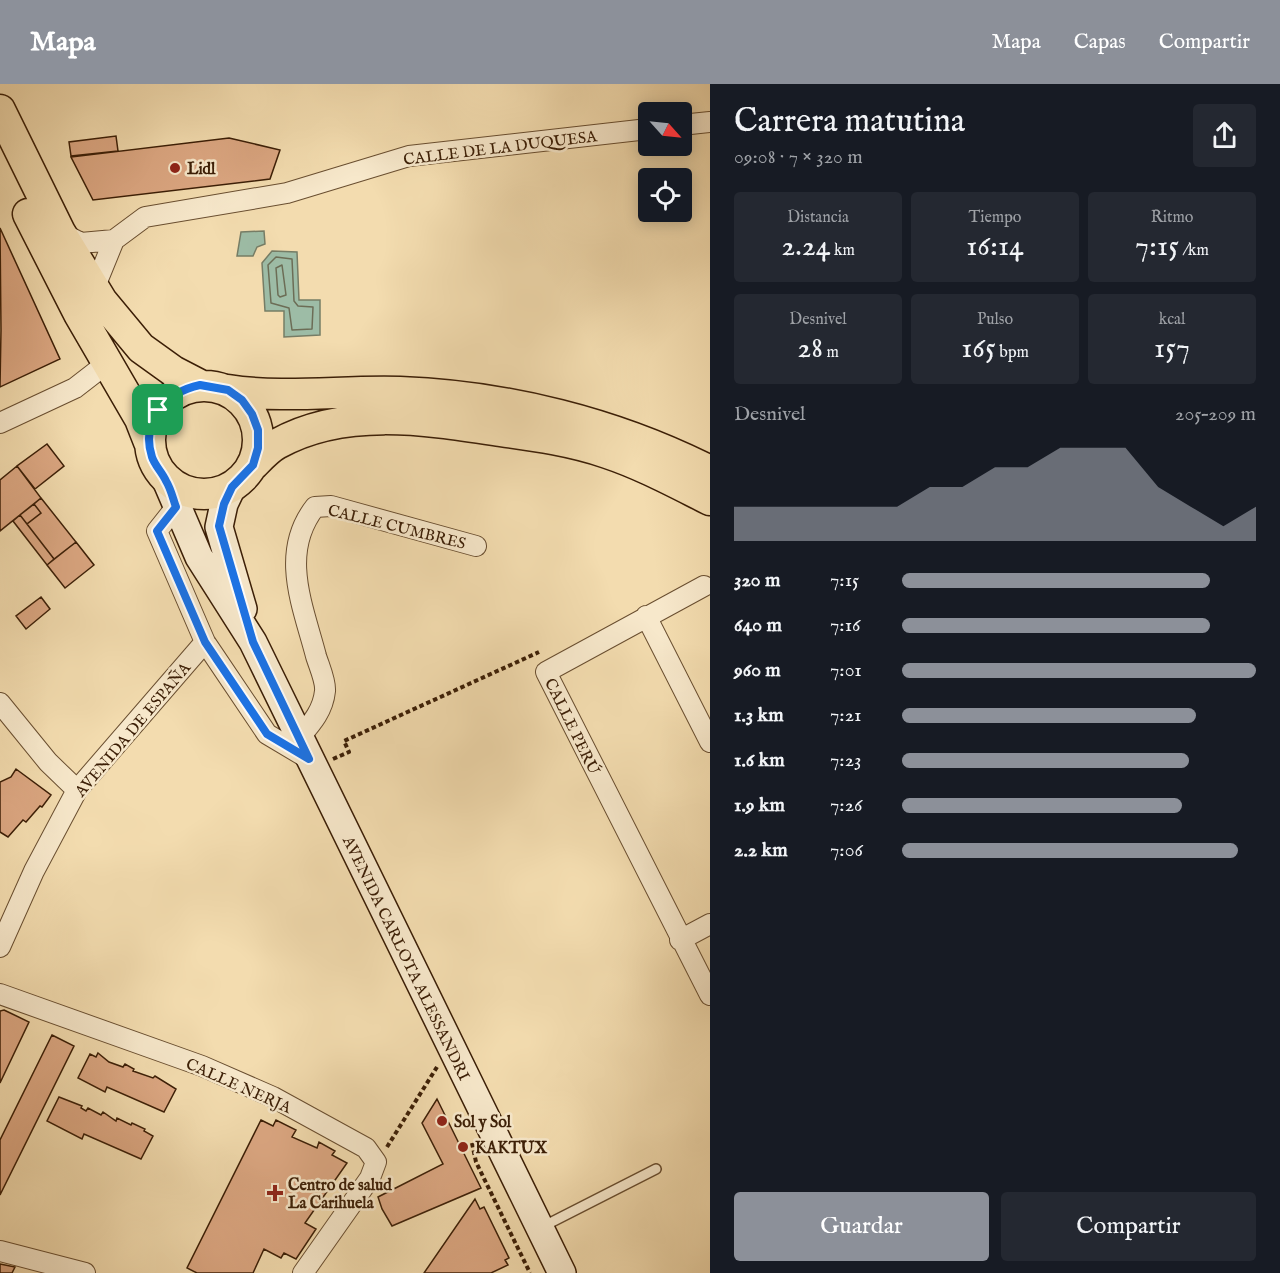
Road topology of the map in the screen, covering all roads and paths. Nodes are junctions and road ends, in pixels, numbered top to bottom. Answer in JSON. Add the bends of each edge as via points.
{"nodes":[{"id":1,"x":0,"y":110,"type":"edge"},
{"id":2,"x":710,"y":122,"type":"edge"},
{"id":3,"x":692,"y":124,"type":"edge"},
{"id":4,"x":638,"y":130,"type":"edge"},
{"id":5,"x":0,"y":157,"type":"edge"},
{"id":6,"x":60,"y":232,"type":"junction"},
{"id":7,"x":114,"y":240,"type":"junction"},
{"id":8,"x":94,"y":289,"type":"junction"},
{"id":9,"x":106,"y":364,"type":"junction"},
{"id":10,"x":214,"y":388,"type":"junction"},
{"id":11,"x":0,"y":423,"type":"edge"},
{"id":12,"x":149,"y":442,"type":"junction"},
{"id":13,"x":253,"y":465,"type":"junction"},
{"id":14,"x":710,"y":471,"type":"edge"},
{"id":15,"x":166,"y":480,"type":"junction"},
{"id":16,"x":232,"y":487,"type":"junction"},
{"id":17,"x":710,"y":500,"type":"edge"},
{"id":18,"x":176,"y":507,"type":"junction"},
{"id":19,"x":476,"y":546,"type":"dead end"},
{"id":20,"x":704,"y":586,"type":"dead end"},
{"id":21,"x":646,"y":616,"type":"junction"},
{"id":22,"x":205,"y":642,"type":"junction"},
{"id":23,"x":253,"y":642,"type":"junction"},
{"id":24,"x":554,"y":668,"type":"junction"},
{"id":25,"x":0,"y":703,"type":"edge"},
{"id":26,"x":710,"y":742,"type":"edge"},
{"id":27,"x":307,"y":755,"type":"junction"},
{"id":28,"x":77,"y":790,"type":"junction"},
{"id":29,"x":710,"y":924,"type":"edge"},
{"id":30,"x":680,"y":940,"type":"junction"},
{"id":31,"x":0,"y":947,"type":"edge"},
{"id":32,"x":0,"y":993,"type":"edge"},
{"id":33,"x":710,"y":996,"type":"edge"},
{"id":34,"x":450,"y":1045,"type":"junction"},
{"id":35,"x":376,"y":1162,"type":"junction"},
{"id":36,"x":656,"y":1169,"type":"dead end"},
{"id":37,"x":540,"y":1228,"type":"junction"},
{"id":38,"x":0,"y":1251,"type":"edge"},
{"id":39,"x":85,"y":1273,"type":"edge"},
{"id":40,"x":303,"y":1273,"type":"edge"},
{"id":41,"x":562,"y":1273,"type":"edge"}],
"edges":[{"from":1,"to":6,"type":"main road"},
{"from":2,"to":3,"type":"street"},
{"from":4,"to":7,"type":"street","name":"CALLE DE LA DUQUESA","via":[[409,156],[287,193],[145,217]]},
{"from":5,"to":9,"type":"main road"},
{"from":6,"to":7,"type":"street","via":[[81,243]]},
{"from":6,"to":8,"type":"main road"},
{"from":7,"to":8,"type":"street"},
{"from":8,"to":10,"type":"main road","via":[[141,348],[172,371]]},
{"from":9,"to":11,"type":"street","via":[[75,388]]},
{"from":9,"to":12,"type":"main road"},
{"from":10,"to":12,"type":"main road","via":[[184,389],[169,398],[158,410]]},
{"from":10,"to":13,"type":"main road","via":[[242,400],[255,422],[258,448]]},
{"from":10,"to":14,"type":"main road","via":[[257,395],[400,392],[477,399],[612,429],[664,448]]},
{"from":12,"to":15,"type":"main road","via":[[157,469]]},
{"from":13,"to":16,"type":"main road"},
{"from":13,"to":17,"type":"main road","via":[[276,445],[306,432],[350,421],[398,419],[560,440],[606,452]]},
{"from":15,"to":16,"type":"main road","via":[[181,490],[198,494],[215,494]]},
{"from":15,"to":18,"type":"main road","name":"AVENIDA CARLOTA ALESSANDRI"},
{"from":16,"to":23,"type":"main road","name":"AVENIDA CARLOTA ALESSANDRI","via":[[219,526]]},
{"from":18,"to":22,"type":"street","via":[[157,531]]},
{"from":18,"to":23,"type":"main road","name":"AVENIDA CARLOTA ALESSANDRI","via":[[199,558]]},
{"from":19,"to":27,"type":"street","name":"CALLE CUMBRES","via":[[331,506],[315,507],[303,522],[294,558],[296,584],[326,689]]},
{"from":20,"to":21,"type":"street","name":"CALLE PERÚ"},
{"from":21,"to":24,"type":"street","name":"CALLE PERÚ"},
{"from":21,"to":26,"type":"street"},
{"from":22,"to":27,"type":"street","via":[[267,734]]},
{"from":22,"to":28,"type":"street","name":"AVENIDA DE ESPAÑA"},
{"from":23,"to":27,"type":"main road","name":"AVENIDA CARLOTA ALESSANDRI"},
{"from":24,"to":27,"type":"path","via":[[543,651],[344,741],[349,752]]},
{"from":24,"to":30,"type":"street","name":"CALLE PERÚ","via":[[546,672]]},
{"from":25,"to":28,"type":"street","via":[[48,762]]},
{"from":27,"to":34,"type":"main road","name":"AVENIDA CARLOTA ALESSANDRI"},
{"from":28,"to":31,"type":"street","name":"AVENIDA DE ESPAÑA"},
{"from":29,"to":30,"type":"street"},
{"from":30,"to":33,"type":"street","name":"CALLE PERÚ"},
{"from":32,"to":35,"type":"street","name":"CALLE NERJA","via":[[202,1066],[273,1097],[366,1148]]},
{"from":34,"to":35,"type":"path"},
{"from":34,"to":37,"type":"main road","name":"AVENIDA CARLOTA ALESSANDRI"},
{"from":35,"to":40,"type":"street","via":[[370,1178]]},
{"from":36,"to":37,"type":"lane"},
{"from":37,"to":41,"type":"main road","name":"AVENIDA CARLOTA ALESSANDRI"},
{"from":38,"to":39,"type":"street"}]}
